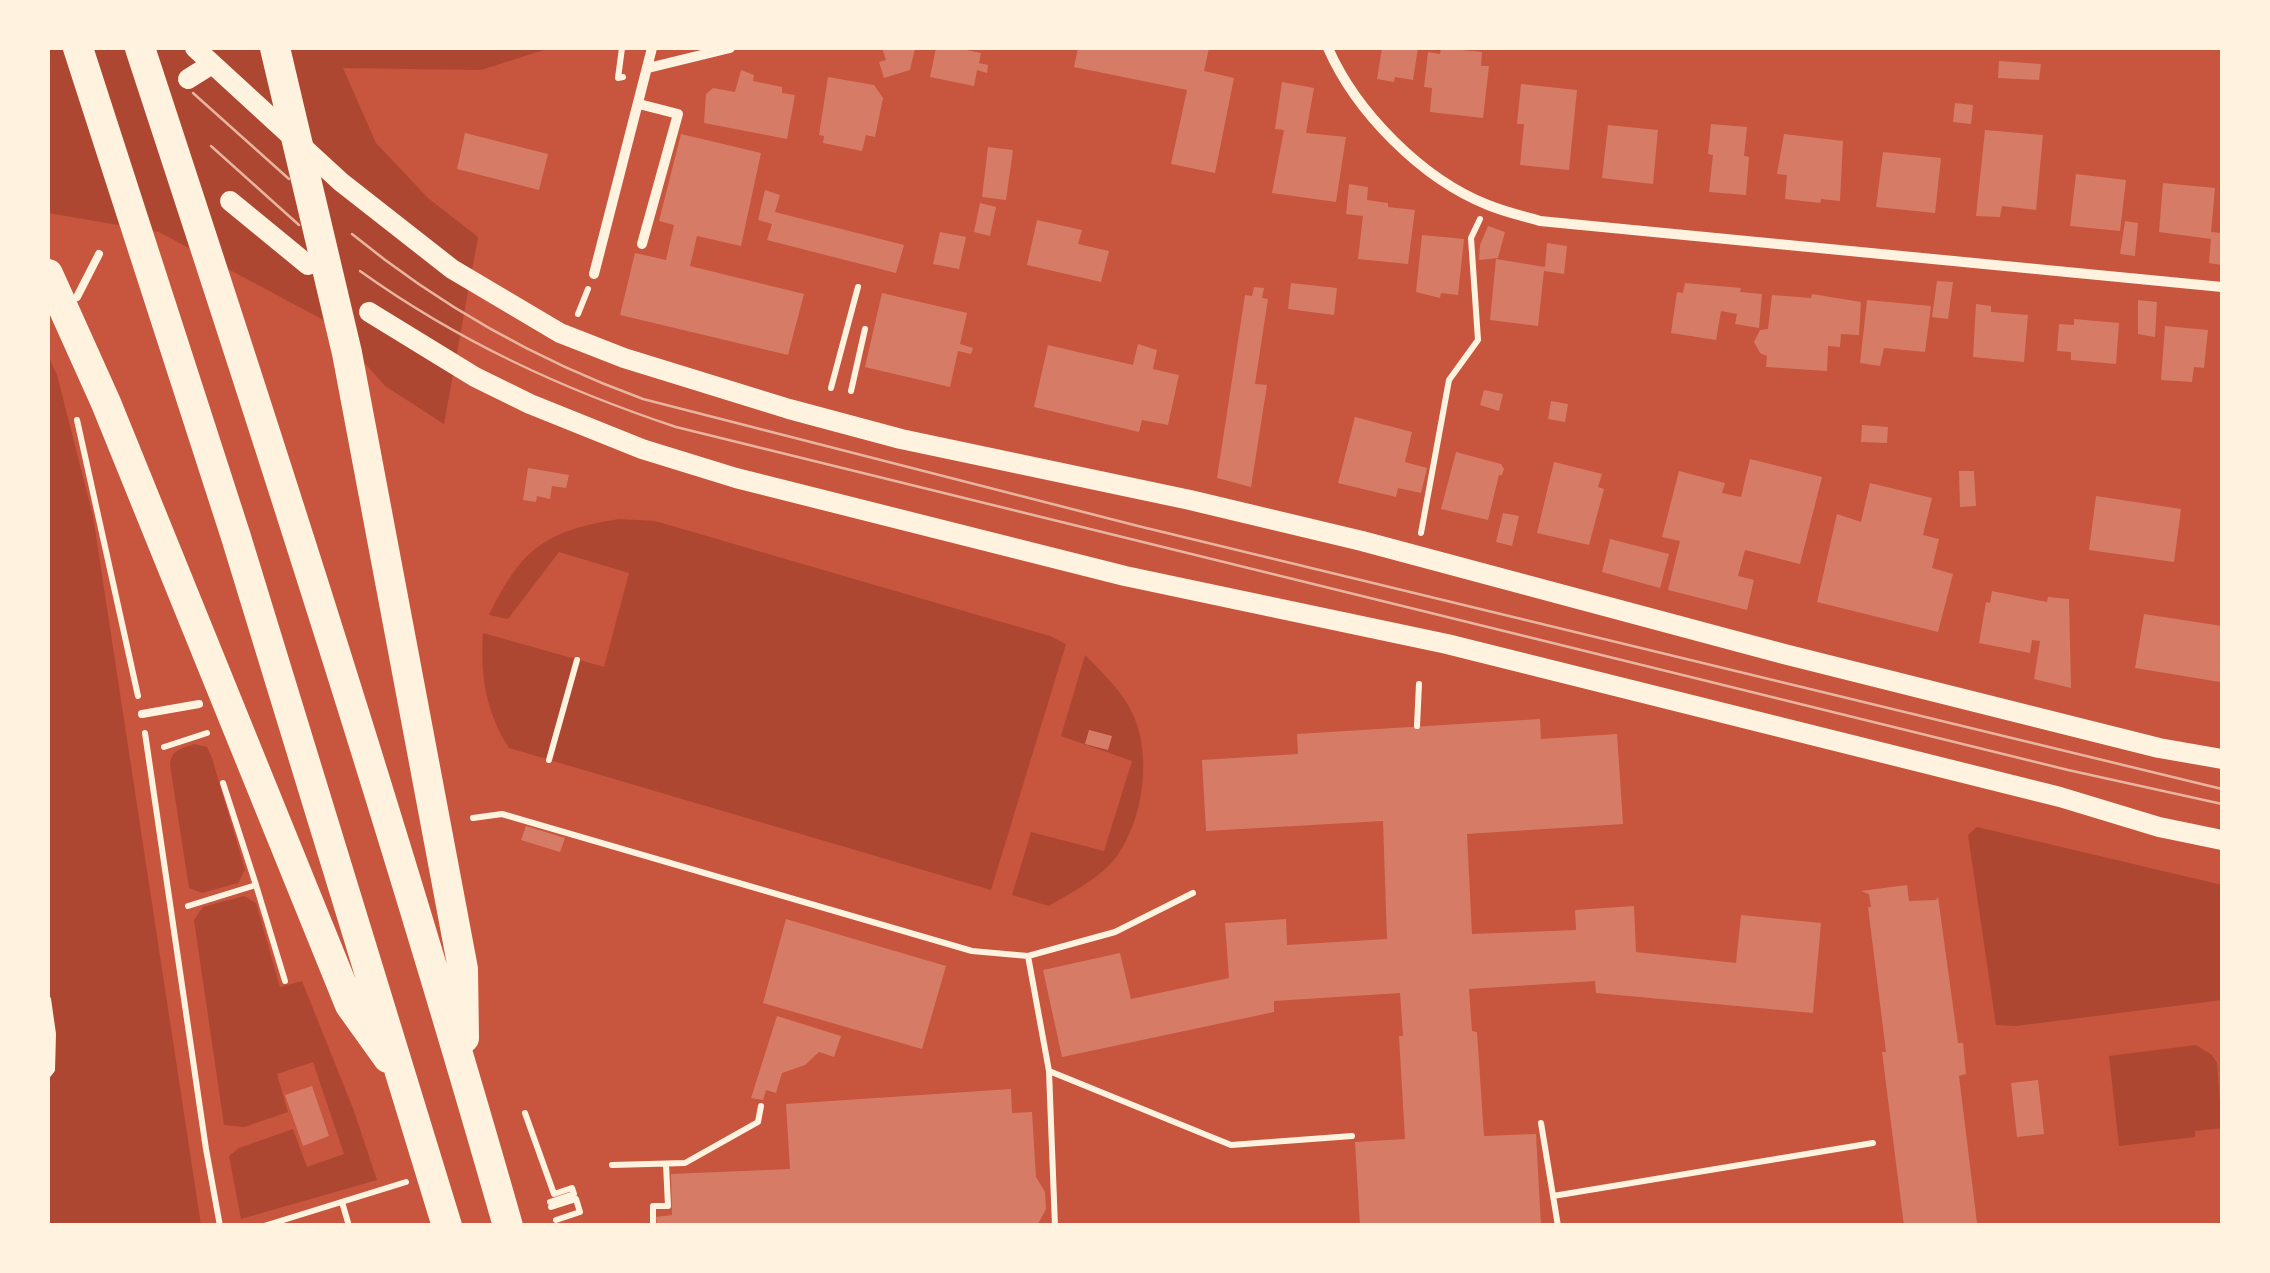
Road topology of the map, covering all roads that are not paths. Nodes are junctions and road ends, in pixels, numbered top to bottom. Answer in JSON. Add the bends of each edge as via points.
{"nodes":[{"id":1,"x":78,"y":48,"type":"edge"},
{"id":2,"x":140,"y":48,"type":"edge"},
{"id":3,"x":195,"y":48,"type":"edge"},
{"id":4,"x":275,"y":48,"type":"edge"},
{"id":5,"x":652,"y":48,"type":"edge"},
{"id":6,"x":730,"y":48,"type":"edge"},
{"id":7,"x":1328,"y":48,"type":"edge"},
{"id":8,"x":209,"y":56,"type":"edge"},
{"id":9,"x":648,"y":68,"type":"junction"},
{"id":10,"x":188,"y":79,"type":"dead end"},
{"id":11,"x":638,"y":104,"type":"junction"},
{"id":12,"x":230,"y":201,"type":"dead end"},
{"id":13,"x":642,"y":244,"type":"dead end"},
{"id":14,"x":99,"y":254,"type":"dead end"},
{"id":15,"x":308,"y":265,"type":"dead end"},
{"id":16,"x":48,"y":274,"type":"edge"},
{"id":17,"x":594,"y":274,"type":"dead end"},
{"id":18,"x":2222,"y":286,"type":"edge"},
{"id":19,"x":77,"y":296,"type":"dead end"},
{"id":20,"x":369,"y":312,"type":"dead end"},
{"id":21,"x":199,"y":704,"type":"dead end"},
{"id":22,"x":142,"y":714,"type":"road end"},
{"id":23,"x":2222,"y":759,"type":"edge"},
{"id":24,"x":2222,"y":840,"type":"edge"},
{"id":25,"x":464,"y":1072,"type":"junction"},
{"id":26,"x":404,"y":1080,"type":"junction"},
{"id":27,"x":447,"y":1226,"type":"edge"},
{"id":28,"x":508,"y":1226,"type":"edge"}],
"edges":[{"from":1,"to":26,"type":"highway"},
{"from":2,"to":25,"type":"highway","via":[[244,360]]},
{"from":3,"to":8,"type":"main road"},
{"from":4,"to":25,"type":"highway","via":[[346,353],[463,969]]},
{"from":5,"to":9,"type":"street"},
{"from":6,"to":9,"type":"street"},
{"from":7,"to":18,"type":"street","via":[[1352,91],[1402,148],[1465,194],[1540,221]]},
{"from":8,"to":10,"type":"main road"},
{"from":8,"to":23,"type":"main road","via":[[341,182],[452,268],[560,334],[624,358],[918,443],[1286,523],[1784,654]]},
{"from":9,"to":11,"type":"street"},
{"from":11,"to":13,"type":"street","via":[[678,114]]},
{"from":11,"to":17,"type":"street"},
{"from":12,"to":15,"type":"main road"},
{"from":14,"to":19,"type":"lane"},
{"from":16,"to":26,"type":"highway","via":[[350,1005]]},
{"from":20,"to":24,"type":"main road","via":[[530,404],[736,478],[1125,576],[1446,644]]},
{"from":21,"to":22,"type":"lane"},
{"from":25,"to":28,"type":"highway"},
{"from":26,"to":27,"type":"highway"}]}
